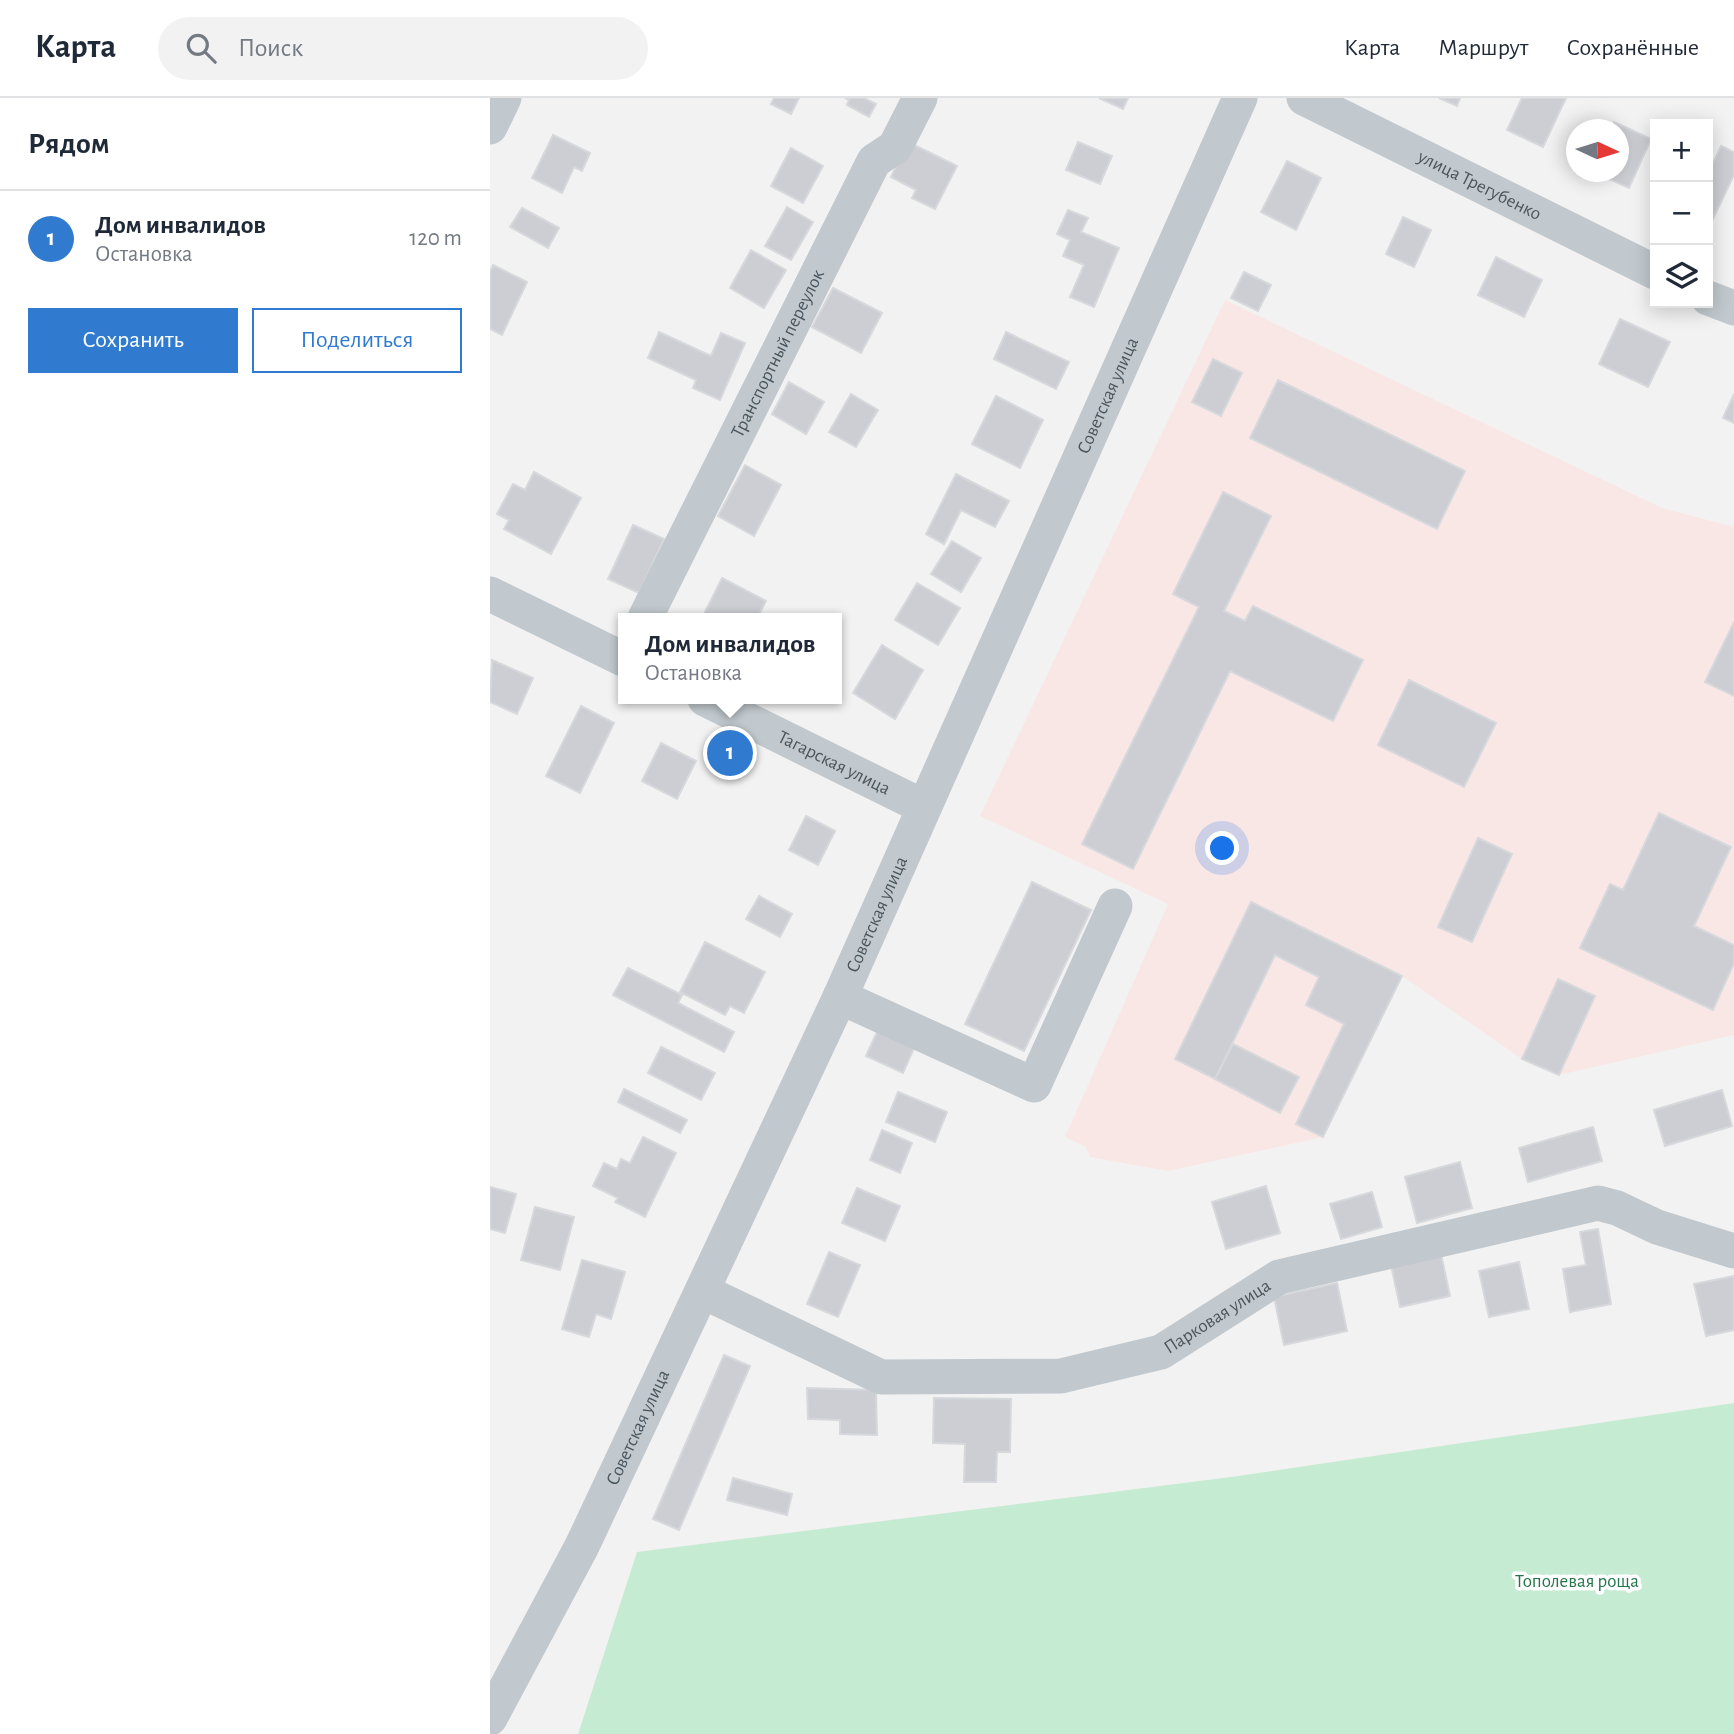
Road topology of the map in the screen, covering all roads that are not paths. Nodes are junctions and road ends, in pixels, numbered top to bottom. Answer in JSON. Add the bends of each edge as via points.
{"nodes":[{"id":1,"x":503,"y":98,"type":"edge"},
{"id":2,"x":920,"y":98,"type":"edge"},
{"id":3,"x":1240,"y":98,"type":"edge"},
{"id":4,"x":1304,"y":98,"type":"edge"},
{"id":5,"x":490,"y":127,"type":"edge"},
{"id":6,"x":1650,"y":270,"type":"edge"},
{"id":7,"x":1713,"y":300,"type":"edge"},
{"id":8,"x":1734,"y":308,"type":"edge"},
{"id":9,"x":490,"y":594,"type":"edge"},
{"id":10,"x":648,"y":613,"type":"edge"},
{"id":11,"x":618,"y":657,"type":"edge"},
{"id":12,"x":715,"y":704,"type":"edge"},
{"id":13,"x":924,"y":807,"type":"junction"},
{"id":14,"x":1115,"y":906,"type":"dead end"},
{"id":15,"x":840,"y":998,"type":"junction"},
{"id":16,"x":1734,"y":1251,"type":"edge"},
{"id":17,"x":702,"y":1291,"type":"junction"},
{"id":18,"x":490,"y":1718,"type":"edge"}],
"edges":[{"from":1,"to":5,"type":"street"},
{"from":2,"to":10,"type":"street","name":"Транспортный переулок","via":[[895,148],[874,161]]},
{"from":3,"to":13,"type":"street","name":"Советская улица"},
{"from":4,"to":6,"type":"street","name":"улица Трегубенко"},
{"from":7,"to":8,"type":"street"},
{"from":9,"to":11,"type":"street"},
{"from":12,"to":13,"type":"street","name":"Тагарская улица"},
{"from":13,"to":15,"type":"street","name":"Советская улица"},
{"from":14,"to":15,"type":"street","via":[[1034,1085]]},
{"from":15,"to":17,"type":"street","name":"Советская улица"},
{"from":16,"to":17,"type":"street","name":"Парковая улица","via":[[1598,1203],[1279,1277],[1161,1352],[1061,1376],[881,1377]]},
{"from":17,"to":18,"type":"street","name":"Советская улица","via":[[582,1546]]}]}
